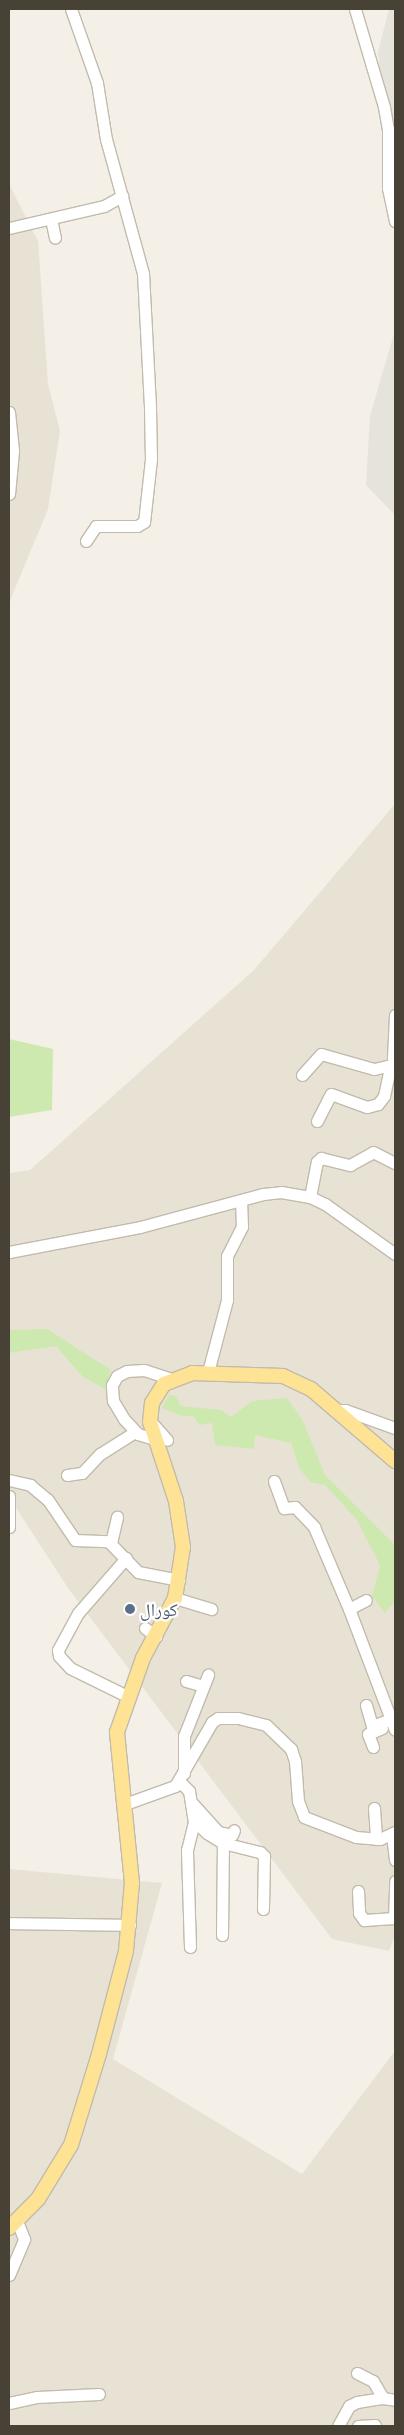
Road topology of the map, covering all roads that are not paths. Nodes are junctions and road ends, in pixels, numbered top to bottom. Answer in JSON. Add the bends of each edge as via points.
{"nodes":[{"id":1,"x":71,"y":9,"type":"edge"},
{"id":2,"x":355,"y":9,"type":"edge"},
{"id":3,"x":122,"y":196,"type":"junction"},
{"id":4,"x":51,"y":219,"type":"junction"},
{"id":5,"x":395,"y":221,"type":"edge"},
{"id":6,"x":9,"y":228,"type":"edge"},
{"id":7,"x":55,"y":238,"type":"dead end"},
{"id":8,"x":9,"y":412,"type":"edge"},
{"id":9,"x":9,"y":494,"type":"edge"},
{"id":10,"x":86,"y":541,"type":"dead end"},
{"id":11,"x":395,"y":1020,"type":"edge"},
{"id":12,"x":394,"y":1064,"type":"edge"},
{"id":13,"x":302,"y":1074,"type":"dead end"},
{"id":14,"x":317,"y":1121,"type":"dead end"},
{"id":15,"x":395,"y":1163,"type":"edge"},
{"id":16,"x":310,"y":1197,"type":"junction"},
{"id":17,"x":241,"y":1202,"type":"junction"},
{"id":18,"x":9,"y":1252,"type":"edge"},
{"id":19,"x":395,"y":1254,"type":"edge"},
{"id":20,"x":208,"y":1372,"type":"junction"},
{"id":21,"x":172,"y":1378,"type":"junction"},
{"id":22,"x":333,"y":1410,"type":"junction"},
{"id":23,"x":395,"y":1428,"type":"edge"},
{"id":24,"x":135,"y":1432,"type":"junction"},
{"id":25,"x":161,"y":1440,"type":"junction"},
{"id":26,"x":395,"y":1461,"type":"edge"},
{"id":27,"x":66,"y":1475,"type":"dead end"},
{"id":28,"x":9,"y":1480,"type":"edge"},
{"id":29,"x":274,"y":1481,"type":"dead end"},
{"id":30,"x":9,"y":1496,"type":"edge"},
{"id":31,"x":117,"y":1517,"type":"dead end"},
{"id":32,"x":9,"y":1527,"type":"edge"},
{"id":33,"x":111,"y":1543,"type":"junction"},
{"id":34,"x":126,"y":1558,"type":"junction"},
{"id":35,"x":179,"y":1580,"type":"junction"},
{"id":36,"x":366,"y":1600,"type":"dead end"},
{"id":37,"x":169,"y":1603,"type":"junction"},
{"id":38,"x":211,"y":1609,"type":"dead end"},
{"id":39,"x":349,"y":1609,"type":"junction"},
{"id":40,"x":186,"y":1680,"type":"dead end"},
{"id":41,"x":127,"y":1696,"type":"junction"},
{"id":42,"x":366,"y":1705,"type":"dead end"},
{"id":43,"x":393,"y":1724,"type":"edge"},
{"id":44,"x":373,"y":1747,"type":"dead end"},
{"id":45,"x":182,"y":1777,"type":"junction"},
{"id":46,"x":191,"y":1802,"type":"junction"},
{"id":47,"x":125,"y":1804,"type":"junction"},
{"id":48,"x":374,"y":1808,"type":"dead end"},
{"id":49,"x":194,"y":1821,"type":"junction"},
{"id":50,"x":234,"y":1830,"type":"dead end"},
{"id":51,"x":394,"y":1834,"type":"edge"},
{"id":52,"x":376,"y":1839,"type":"junction"},
{"id":53,"x":223,"y":1844,"type":"junction"},
{"id":54,"x":395,"y":1860,"type":"edge"},
{"id":55,"x":395,"y":1881,"type":"edge"},
{"id":56,"x":358,"y":1891,"type":"dead end"},
{"id":57,"x":263,"y":1908,"type":"dead end"},
{"id":58,"x":9,"y":1923,"type":"edge"},
{"id":59,"x":130,"y":1925,"type":"junction"},
{"id":60,"x":222,"y":1935,"type":"dead end"},
{"id":61,"x":190,"y":1947,"type":"dead end"},
{"id":62,"x":13,"y":2225,"type":"edge"},
{"id":63,"x":10,"y":2276,"type":"edge"},
{"id":64,"x":357,"y":2373,"type":"dead end"},
{"id":65,"x":395,"y":2390,"type":"edge"},
{"id":66,"x":99,"y":2394,"type":"dead end"},
{"id":67,"x":384,"y":2398,"type":"junction"},
{"id":68,"x":395,"y":2400,"type":"edge"},
{"id":69,"x":9,"y":2403,"type":"edge"},
{"id":70,"x":375,"y":2425,"type":"dead end"},
{"id":71,"x":338,"y":2426,"type":"edge"},
{"id":72,"x":358,"y":2426,"type":"edge"}],
"edges":[{"from":1,"to":3,"type":"street","via":[[97,83],[106,139]]},
{"from":2,"to":5,"type":"street","via":[[384,107],[388,188]]},
{"from":3,"to":4,"type":"street","via":[[104,206]]},
{"from":3,"to":10,"type":"street","via":[[135,237],[146,300],[151,451],[147,506],[144,522],[137,526],[96,526]]},
{"from":4,"to":6,"type":"street"},
{"from":4,"to":7,"type":"street"},
{"from":8,"to":9,"type":"street","via":[[13,451]]},
{"from":11,"to":12,"type":"street"},
{"from":12,"to":13,"type":"street","via":[[374,1069],[322,1054]]},
{"from":12,"to":14,"type":"street","via":[[384,1096],[378,1104],[367,1107],[331,1094]]},
{"from":15,"to":16,"type":"street","via":[[373,1152],[350,1165],[321,1158],[317,1162]]},
{"from":16,"to":17,"type":"street","via":[[273,1192]]},
{"from":16,"to":19,"type":"street","via":[[349,1218]]},
{"from":17,"to":18,"type":"street","via":[[140,1227]]},
{"from":17,"to":20,"type":"street","via":[[242,1227],[227,1256],[226,1300]]},
{"from":20,"to":21,"type":"main road"},
{"from":20,"to":22,"type":"main road","via":[[283,1376],[311,1389]]},
{"from":21,"to":24,"type":"street","via":[[144,1370],[126,1371],[114,1379],[113,1402]]},
{"from":21,"to":25,"type":"main road","via":[[157,1393],[149,1411],[150,1422]]},
{"from":22,"to":23,"type":"street","via":[[345,1410]]},
{"from":22,"to":26,"type":"main road"},
{"from":24,"to":25,"type":"street"},
{"from":24,"to":27,"type":"street","via":[[100,1454],[82,1473]]},
{"from":25,"to":35,"type":"main road","via":[[183,1547]]},
{"from":28,"to":33,"type":"street","via":[[30,1485],[48,1500],[75,1540],[96,1538]]},
{"from":29,"to":39,"type":"street","via":[[284,1508],[295,1507],[314,1527],[338,1592]]},
{"from":30,"to":32,"type":"street"},
{"from":31,"to":33,"type":"street"},
{"from":33,"to":34,"type":"street"},
{"from":34,"to":35,"type":"street","via":[[138,1572]]},
{"from":34,"to":41,"type":"street","via":[[78,1613],[58,1650],[70,1668]]},
{"from":35,"to":37,"type":"main road"},
{"from":36,"to":39,"type":"street"},
{"from":37,"to":38,"type":"street"},
{"from":37,"to":41,"type":"main road","via":[[151,1632]]},
{"from":39,"to":43,"type":"street"},
{"from":40,"to":45,"type":"street","via":[[206,1680],[184,1736]]},
{"from":41,"to":47,"type":"main road","via":[[116,1732]]},
{"from":42,"to":43,"type":"street","via":[[372,1726]]},
{"from":43,"to":44,"type":"street","via":[[368,1734]]},
{"from":45,"to":46,"type":"street"},
{"from":45,"to":47,"type":"street"},
{"from":45,"to":52,"type":"street","via":[[207,1730],[218,1718],[238,1718],[266,1725],[290,1749],[295,1761],[298,1801],[304,1817],[356,1837]]},
{"from":46,"to":49,"type":"street"},
{"from":46,"to":50,"type":"street","via":[[218,1832],[232,1835]]},
{"from":47,"to":59,"type":"main road","via":[[132,1883]]},
{"from":48,"to":52,"type":"street"},
{"from":49,"to":53,"type":"street"},
{"from":49,"to":61,"type":"street","via":[[187,1850]]},
{"from":51,"to":52,"type":"street"},
{"from":51,"to":54,"type":"street"},
{"from":53,"to":57,"type":"street","via":[[260,1852],[264,1856]]},
{"from":53,"to":60,"type":"street"},
{"from":55,"to":56,"type":"street","via":[[394,1918],[364,1920],[359,1913]]},
{"from":58,"to":59,"type":"street"},
{"from":59,"to":62,"type":"main road","via":[[118,1988],[78,2128],[61,2165],[38,2199]]},
{"from":62,"to":63,"type":"street","via":[[24,2239]]},
{"from":64,"to":67,"type":"street","via":[[373,2381]]},
{"from":65,"to":67,"type":"street"},
{"from":66,"to":69,"type":"street","via":[[37,2397]]},
{"from":67,"to":68,"type":"street"},
{"from":67,"to":71,"type":"street","via":[[349,2406]]},
{"from":70,"to":72,"type":"street"}]}
